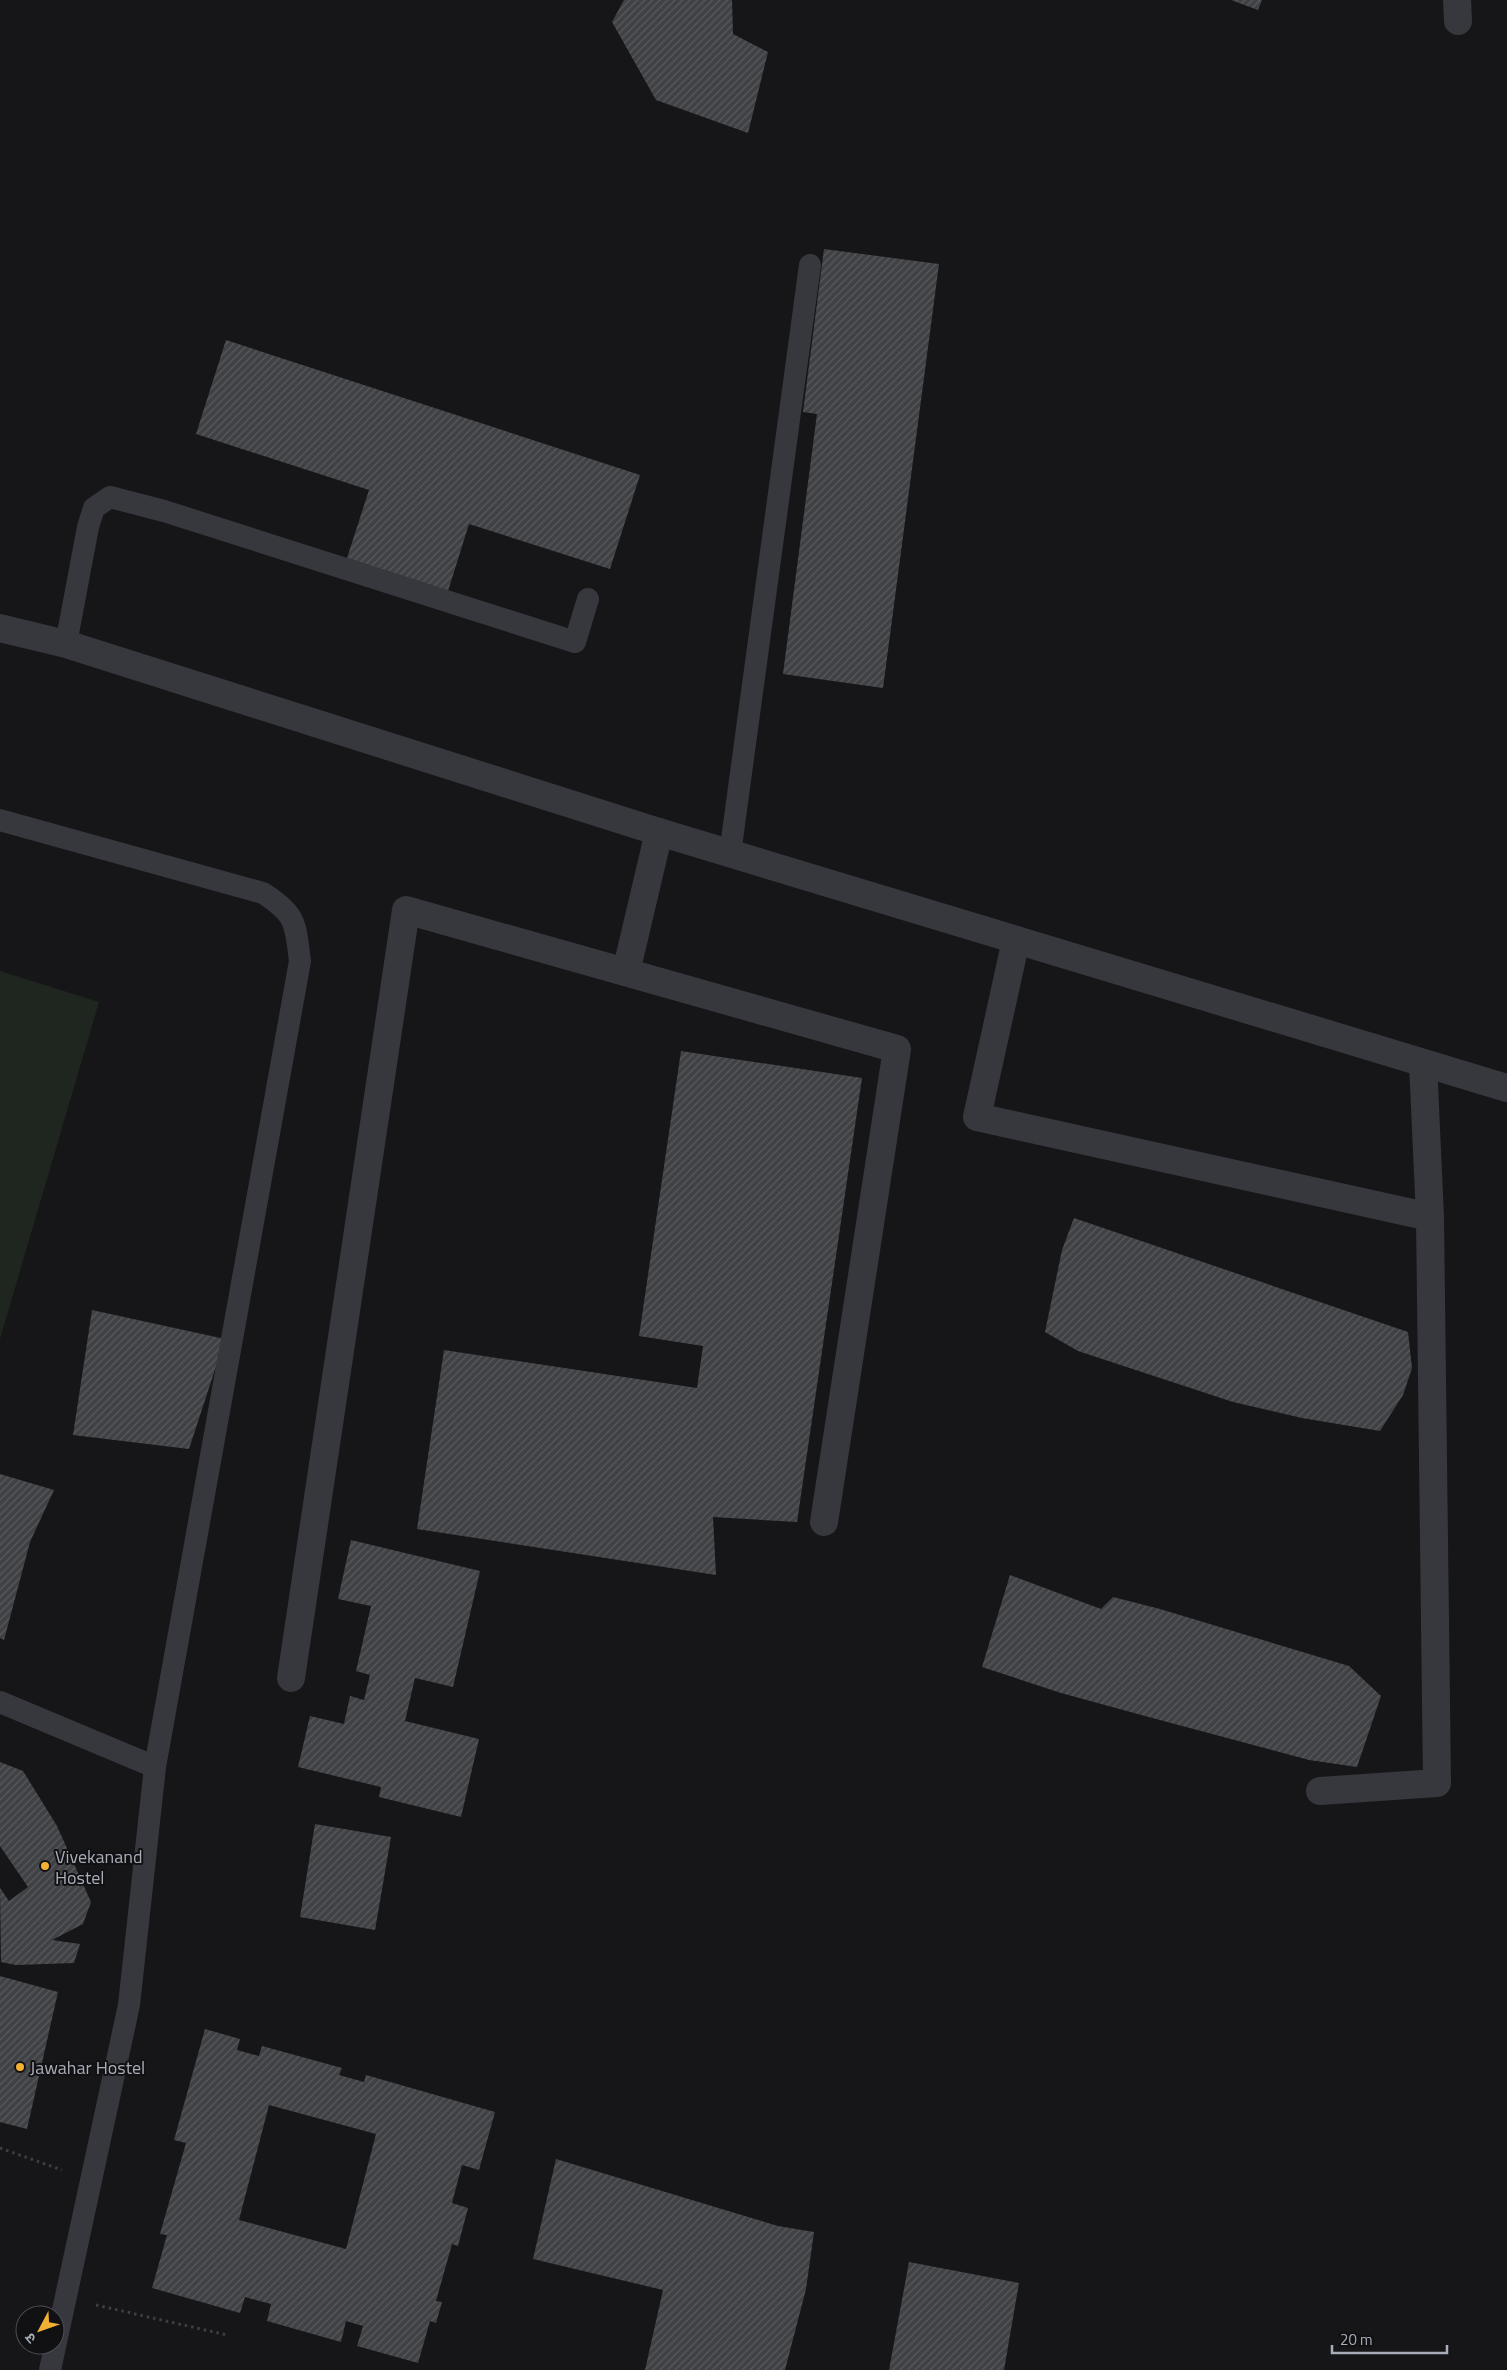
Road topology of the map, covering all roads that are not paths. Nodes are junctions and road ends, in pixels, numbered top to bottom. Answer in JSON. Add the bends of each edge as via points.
{"nodes":[{"id":1,"x":810,"y":265,"type":"dead end"},
{"id":2,"x":588,"y":599,"type":"dead end"},
{"id":3,"x":0,"y":628,"type":"edge"},
{"id":4,"x":66,"y":644,"type":"junction"},
{"id":5,"x":0,"y":820,"type":"edge"},
{"id":6,"x":659,"y":832,"type":"junction"},
{"id":7,"x":730,"y":854,"type":"junction"},
{"id":8,"x":1016,"y":940,"type":"junction"},
{"id":9,"x":626,"y":972,"type":"junction"},
{"id":10,"x":1423,"y":1063,"type":"junction"},
{"id":11,"x":1507,"y":1088,"type":"edge"},
{"id":12,"x":1430,"y":1217,"type":"junction"},
{"id":13,"x":824,"y":1522,"type":"dead end"},
{"id":14,"x":291,"y":1678,"type":"dead end"},
{"id":15,"x":0,"y":1702,"type":"edge"},
{"id":16,"x":155,"y":1767,"type":"junction"},
{"id":17,"x":1320,"y":1791,"type":"dead end"},
{"id":18,"x":50,"y":2370,"type":"edge"}],
"edges":[{"from":1,"to":7,"type":"lane"},
{"from":2,"to":4,"type":"lane","via":[[576,642],[110,497],[94,508],[88,527]]},
{"from":3,"to":4,"type":"street"},
{"from":4,"to":6,"type":"street"},
{"from":5,"to":16,"type":"lane","via":[[263,893],[282,905],[295,923],[300,961]]},
{"from":6,"to":7,"type":"street"},
{"from":6,"to":9,"type":"street"},
{"from":7,"to":8,"type":"street"},
{"from":8,"to":10,"type":"street"},
{"from":8,"to":12,"type":"street","via":[[977,1117]]},
{"from":9,"to":13,"type":"street","via":[[897,1049]]},
{"from":9,"to":14,"type":"street","via":[[406,910]]},
{"from":10,"to":11,"type":"street"},
{"from":10,"to":12,"type":"street"},
{"from":12,"to":17,"type":"street","via":[[1436,1783]]},
{"from":15,"to":16,"type":"lane"},
{"from":16,"to":18,"type":"lane","via":[[129,2005]]}]}
